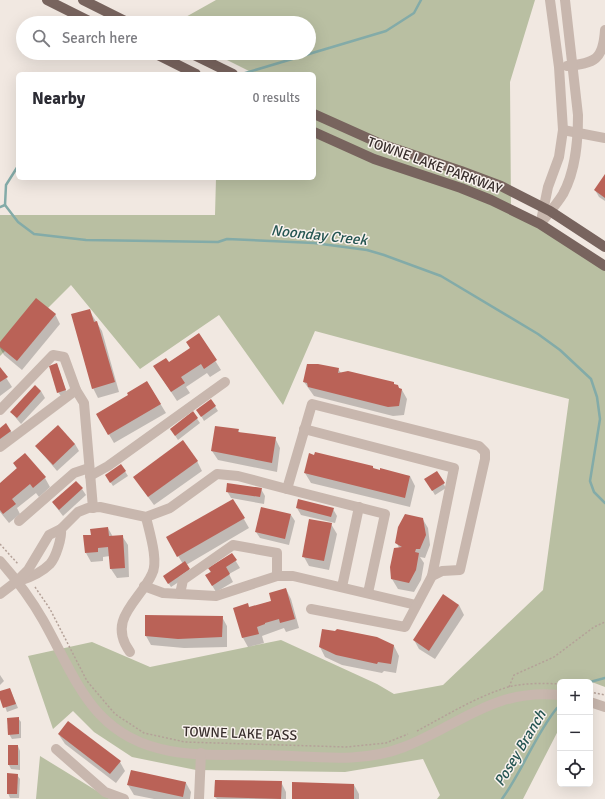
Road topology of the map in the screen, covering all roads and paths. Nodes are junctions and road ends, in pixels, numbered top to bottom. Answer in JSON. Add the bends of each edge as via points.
{"nodes":[{"id":1,"x":47,"y":0,"type":"edge"},
{"id":2,"x":83,"y":0,"type":"edge"},
{"id":3,"x":550,"y":0,"type":"edge"},
{"id":4,"x":566,"y":0,"type":"edge"},
{"id":5,"x":79,"y":16,"type":"edge"},
{"id":6,"x":115,"y":16,"type":"edge"},
{"id":7,"x":605,"y":30,"type":"edge"},
{"id":8,"x":168,"y":60,"type":"edge"},
{"id":9,"x":204,"y":60,"type":"edge"},
{"id":10,"x":572,"y":65,"type":"junction"},
{"id":11,"x":559,"y":67,"type":"junction"},
{"id":12,"x":192,"y":72,"type":"edge"},
{"id":13,"x":228,"y":72,"type":"edge"},
{"id":14,"x":316,"y":115,"type":"edge"},
{"id":15,"x":562,"y":130,"type":"junction"},
{"id":16,"x":578,"y":132,"type":"junction"},
{"id":17,"x":316,"y":133,"type":"edge"},
{"id":18,"x":605,"y":138,"type":"edge"},
{"id":19,"x":547,"y":209,"type":"junction"},
{"id":20,"x":540,"y":224,"type":"junction"},
{"id":21,"x":605,"y":247,"type":"edge"},
{"id":22,"x":605,"y":266,"type":"edge"},
{"id":23,"x":225,"y":382,"type":"dead end"},
{"id":24,"x":76,"y":390,"type":"junction"},
{"id":25,"x":0,"y":410,"type":"edge"},
{"id":26,"x":304,"y":429,"type":"junction"},
{"id":27,"x":0,"y":447,"type":"edge"},
{"id":28,"x":90,"y":472,"type":"junction"},
{"id":29,"x":287,"y":489,"type":"junction"},
{"id":30,"x":359,"y":507,"type":"junction"},
{"id":31,"x":93,"y":508,"type":"junction"},
{"id":32,"x":146,"y":516,"type":"junction"},
{"id":33,"x":19,"y":521,"type":"dead end"},
{"id":34,"x":61,"y":529,"type":"junction"},
{"id":35,"x":0,"y":544,"type":"edge"},
{"id":36,"x":0,"y":561,"type":"edge"},
{"id":37,"x":18,"y":564,"type":"dead end"},
{"id":38,"x":278,"y":576,"type":"junction"},
{"id":39,"x":432,"y":576,"type":"junction"},
{"id":40,"x":17,"y":581,"type":"junction"},
{"id":41,"x":144,"y":586,"type":"junction"},
{"id":42,"x":36,"y":587,"type":"dead end"},
{"id":43,"x":342,"y":587,"type":"junction"},
{"id":44,"x":368,"y":593,"type":"junction"},
{"id":45,"x":0,"y":594,"type":"edge"},
{"id":46,"x":180,"y":594,"type":"junction"},
{"id":47,"x":416,"y":605,"type":"junction"},
{"id":48,"x":311,"y":609,"type":"dead end"},
{"id":49,"x":605,"y":622,"type":"edge"},
{"id":50,"x":130,"y":652,"type":"dead end"},
{"id":51,"x":557,"y":684,"type":"edge"},
{"id":52,"x":509,"y":687,"type":"junction"},
{"id":53,"x":593,"y":693,"type":"edge"},
{"id":54,"x":557,"y":695,"type":"edge"},
{"id":55,"x":605,"y":696,"type":"edge"},
{"id":56,"x":593,"y":703,"type":"edge"},
{"id":57,"x":605,"y":707,"type":"edge"},
{"id":58,"x":56,"y":749,"type":"dead end"},
{"id":59,"x":201,"y":753,"type":"junction"},
{"id":60,"x":124,"y":799,"type":"edge"},
{"id":61,"x":199,"y":799,"type":"edge"}],
"edges":[{"from":1,"to":5,"type":"main road"},
{"from":2,"to":6,"type":"main road"},
{"from":3,"to":11,"type":"street"},
{"from":4,"to":10,"type":"street"},
{"from":7,"to":10,"type":"street","via":[[603,47],[596,59],[589,63]]},
{"from":8,"to":12,"type":"main road"},
{"from":9,"to":13,"type":"main road"},
{"from":10,"to":11,"type":"street"},
{"from":10,"to":16,"type":"street"},
{"from":11,"to":15,"type":"street"},
{"from":14,"to":19,"type":"main road","name":"TOWNE LAKE PARKWAY","via":[[381,144],[478,177]]},
{"from":15,"to":16,"type":"street"},
{"from":15,"to":19,"type":"street","via":[[559,157],[548,187]]},
{"from":16,"to":18,"type":"street"},
{"from":16,"to":19,"type":"street","via":[[570,175],[563,194]]},
{"from":17,"to":20,"type":"main road","name":"TOWNE LAKE PARKWAY","via":[[374,159],[473,192]]},
{"from":19,"to":20,"type":"street"},
{"from":19,"to":21,"type":"main road","name":"TOWNE LAKE PARKWAY"},
{"from":20,"to":22,"type":"main road","name":"TOWNE LAKE PARKWAY"},
{"from":23,"to":28,"type":"street","via":[[108,466]]},
{"from":24,"to":25,"type":"street","via":[[64,357],[53,354]]},
{"from":24,"to":27,"type":"street"},
{"from":24,"to":28,"type":"street","via":[[84,403]]},
{"from":26,"to":29,"type":"street"},
{"from":26,"to":39,"type":"street","via":[[454,468]]},
{"from":26,"to":39,"type":"street","via":[[312,404],[479,446],[485,452],[460,570],[442,571]]},
{"from":28,"to":31,"type":"street"},
{"from":28,"to":33,"type":"street","via":[[74,473]]},
{"from":29,"to":30,"type":"street"},
{"from":29,"to":32,"type":"street","via":[[238,476],[217,474],[170,508]]},
{"from":30,"to":43,"type":"street"},
{"from":30,"to":44,"type":"street","via":[[385,514]]},
{"from":31,"to":32,"type":"street","via":[[112,508]]},
{"from":31,"to":34,"type":"street","via":[[78,512]]},
{"from":32,"to":41,"type":"street","via":[[154,558],[153,573]]},
{"from":34,"to":40,"type":"street","via":[[49,535],[28,570]]},
{"from":34,"to":40,"type":"street","via":[[62,538],[50,564],[31,577]]},
{"from":35,"to":37,"type":"path"},
{"from":36,"to":40,"type":"street"},
{"from":38,"to":43,"type":"street","via":[[293,576]]},
{"from":38,"to":46,"type":"street","via":[[216,596]]},
{"from":38,"to":46,"type":"street","via":[[278,553],[233,545],[183,580]]},
{"from":39,"to":47,"type":"street"},
{"from":40,"to":45,"type":"street"},
{"from":40,"to":59,"type":"street","via":[[44,621],[83,695],[103,718],[120,732],[143,743],[170,751]]},
{"from":41,"to":46,"type":"street","via":[[163,593]]},
{"from":41,"to":50,"type":"street","via":[[127,612],[121,628],[123,643]]},
{"from":42,"to":52,"type":"path","name":"TOWNE LAKE PASS","via":[[87,681],[115,714],[144,733],[185,742],[346,747],[386,742],[414,732],[474,700]]},
{"from":43,"to":44,"type":"street"},
{"from":44,"to":47,"type":"street"},
{"from":47,"to":48,"type":"street","via":[[405,627]]},
{"from":49,"to":52,"type":"path","via":[[594,627],[554,657],[514,675]]},
{"from":51,"to":52,"type":"path","name":"TOWNE LAKE PASS"},
{"from":53,"to":55,"type":"path"},
{"from":54,"to":59,"type":"street","via":[[524,695],[501,700],[420,740],[381,754],[358,757]]},
{"from":56,"to":57,"type":"street"},
{"from":58,"to":60,"type":"street","via":[[105,792]]},
{"from":59,"to":61,"type":"street"}]}
